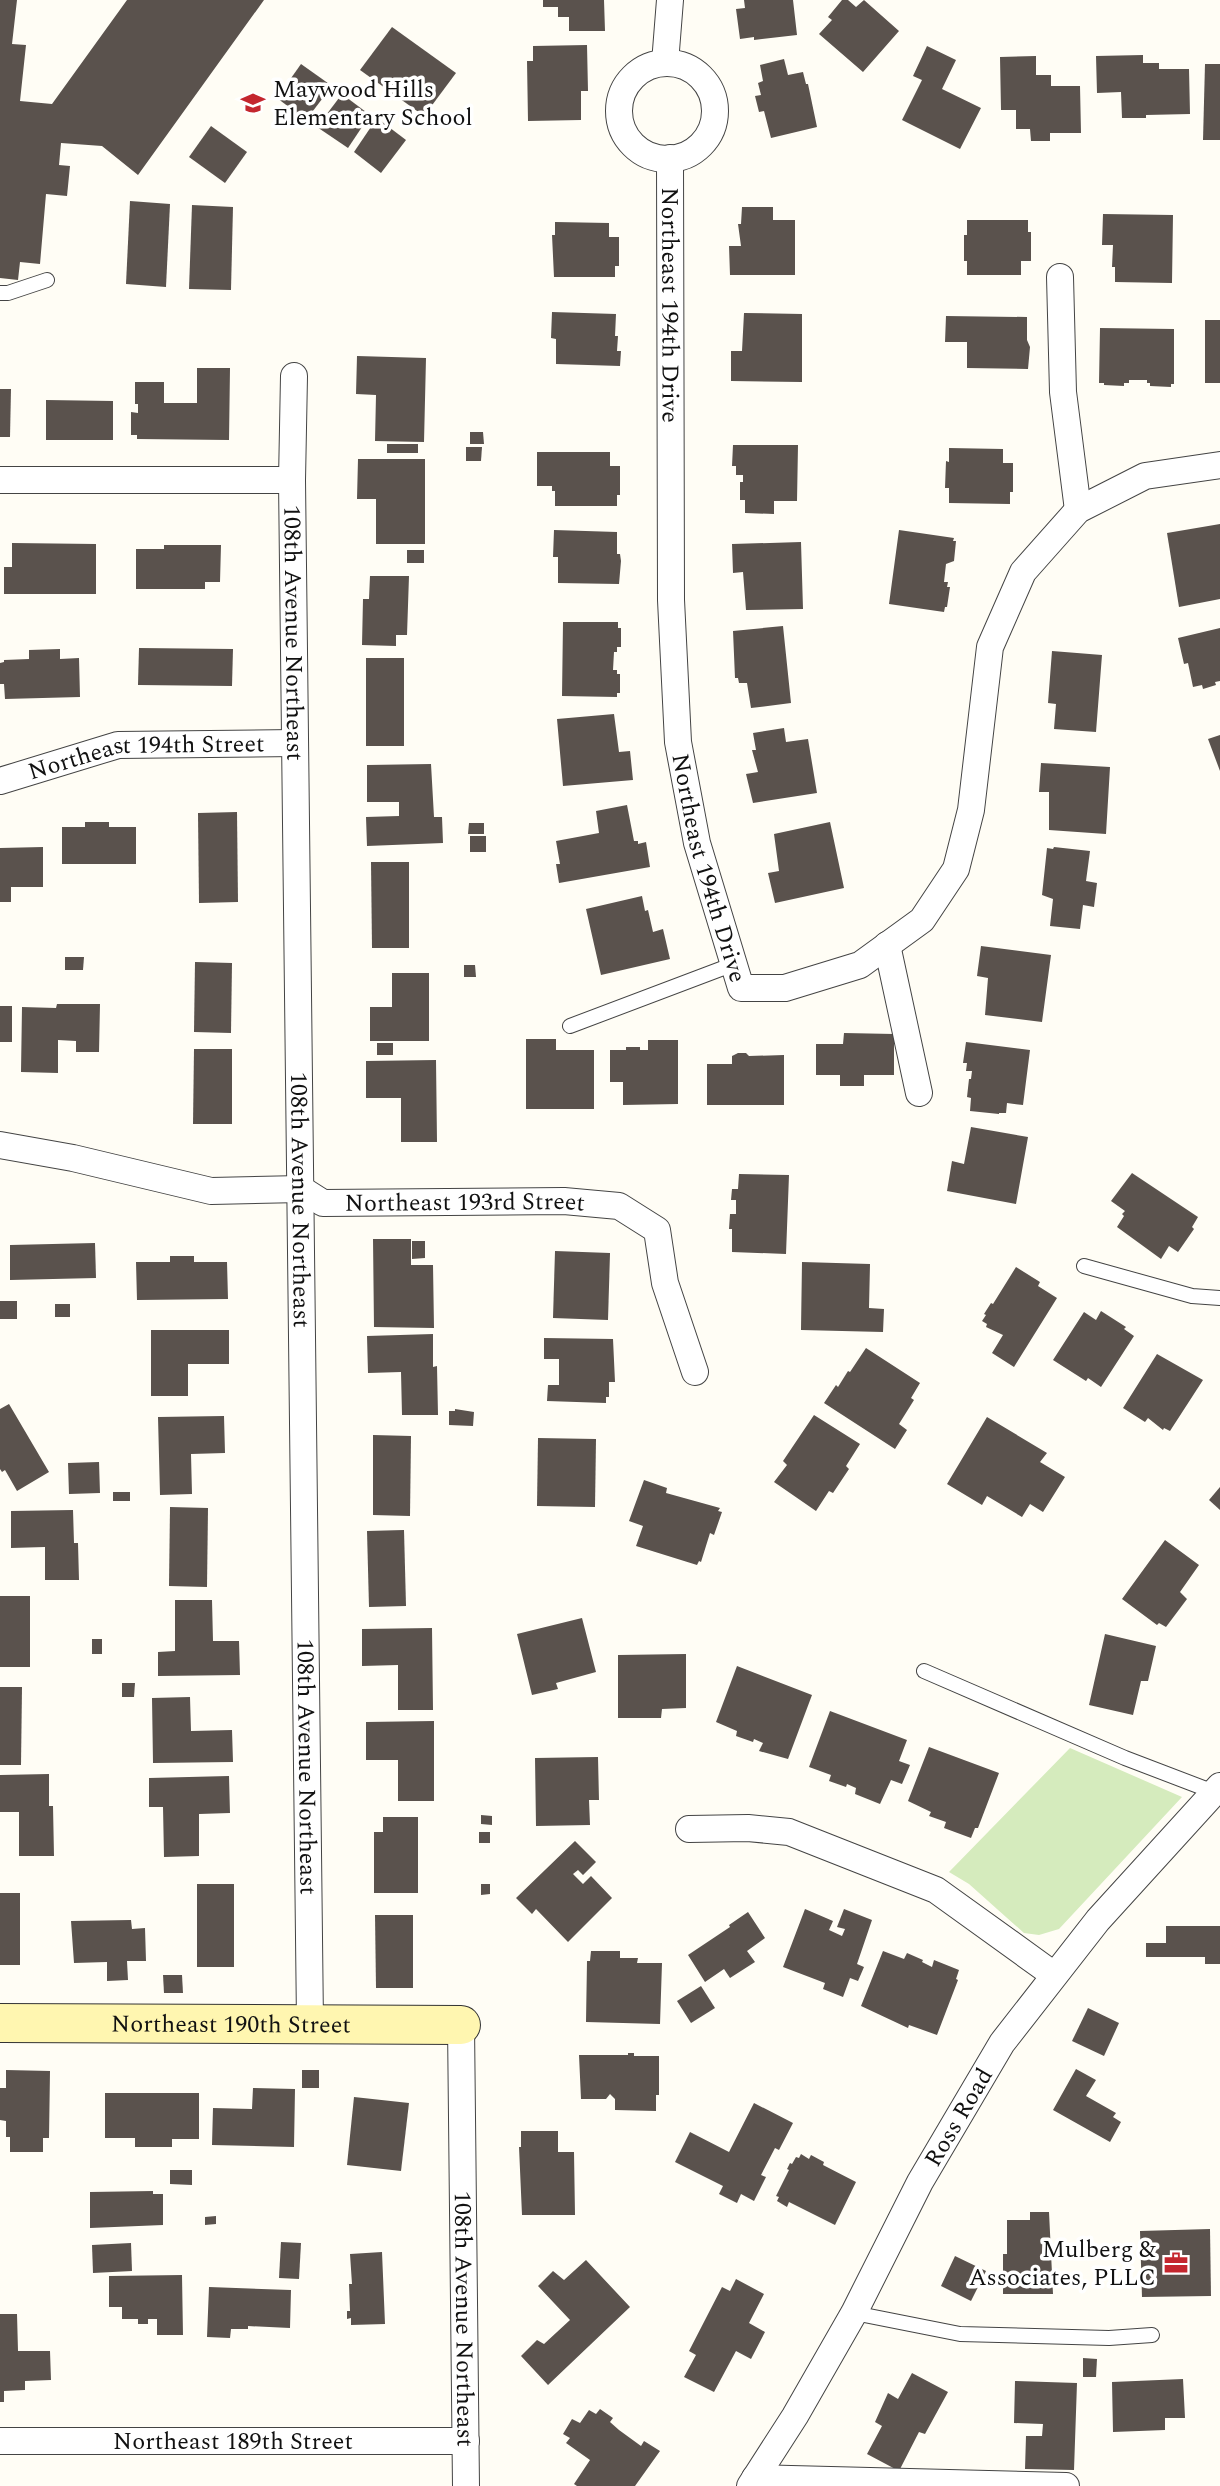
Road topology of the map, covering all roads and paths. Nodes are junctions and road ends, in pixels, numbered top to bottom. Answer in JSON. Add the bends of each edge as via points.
{"nodes":[{"id":1,"x":670,"y":0,"type":"edge"},
{"id":2,"x":665,"y":63,"type":"junction"},
{"id":3,"x":670,"y":158,"type":"junction"},
{"id":4,"x":1060,"y":277,"type":"dead end"},
{"id":5,"x":47,"y":280,"type":"dead end"},
{"id":6,"x":0,"y":293,"type":"edge"},
{"id":7,"x":294,"y":376,"type":"dead end"},
{"id":8,"x":1220,"y":465,"type":"edge"},
{"id":9,"x":0,"y":480,"type":"edge"},
{"id":10,"x":292,"y":480,"type":"junction"},
{"id":11,"x":1077,"y":510,"type":"junction"},
{"id":12,"x":295,"y":743,"type":"junction"},
{"id":13,"x":0,"y":781,"type":"edge"},
{"id":14,"x":887,"y":945,"type":"junction"},
{"id":15,"x":734,"y":964,"type":"junction"},
{"id":16,"x":570,"y":1026,"type":"dead end"},
{"id":17,"x":919,"y":1093,"type":"dead end"},
{"id":18,"x":0,"y":1145,"type":"edge"},
{"id":19,"x":301,"y":1189,"type":"junction"},
{"id":20,"x":1084,"y":1266,"type":"dead end"},
{"id":21,"x":1220,"y":1298,"type":"edge"},
{"id":22,"x":695,"y":1372,"type":"dead end"},
{"id":23,"x":924,"y":1671,"type":"dead end"},
{"id":24,"x":1217,"y":1789,"type":"edge"},
{"id":25,"x":689,"y":1829,"type":"dead end"},
{"id":26,"x":1054,"y":1975,"type":"junction"},
{"id":27,"x":0,"y":2023,"type":"edge"},
{"id":28,"x":310,"y":2023,"type":"junction"},
{"id":29,"x":461,"y":2025,"type":"joint"},
{"id":30,"x":854,"y":2313,"type":"junction"},
{"id":31,"x":1152,"y":2335,"type":"dead end"},
{"id":32,"x":0,"y":2441,"type":"edge"},
{"id":33,"x":466,"y":2441,"type":"junction"},
{"id":34,"x":752,"y":2482,"type":"edge"},
{"id":35,"x":466,"y":2486,"type":"edge"},
{"id":36,"x":1066,"y":2486,"type":"edge"}],
"edges":[{"from":1,"to":2,"type":"street"},
{"from":2,"to":3,"type":"street","name":"Northeast 194th Drive","via":[[691,69],[702,78],[710,88],[715,115],[705,140],[683,156]]},
{"from":2,"to":3,"type":"street","name":"Northeast 194th Drive","via":[[651,65],[629,81],[619,106],[624,133],[632,144],[643,152]]},
{"from":3,"to":15,"type":"street","name":"Northeast 194th Drive","via":[[671,600],[678,742],[697,843]]},
{"from":4,"to":11,"type":"street","via":[[1063,392]]},
{"from":5,"to":6,"type":"lane"},
{"from":7,"to":10,"type":"street","name":"108th Avenue Northeast"},
{"from":8,"to":11,"type":"street","name":"Northeast 194th Drive","via":[[1145,477]]},
{"from":9,"to":10,"type":"street"},
{"from":10,"to":12,"type":"street","name":"108th Avenue Northeast"},
{"from":11,"to":14,"type":"street","name":"Northeast 194th Drive","via":[[1023,572],[989,647],[971,810],[956,869],[922,920]]},
{"from":12,"to":13,"type":"street","name":"Northeast 194th Street","via":[[118,745]]},
{"from":12,"to":19,"type":"street","name":"108th Avenue Northeast"},
{"from":14,"to":15,"type":"street","name":"Northeast 194th Drive","via":[[860,965],[785,988],[741,988]]},
{"from":14,"to":17,"type":"street"},
{"from":15,"to":16,"type":"lane"},
{"from":18,"to":19,"type":"street","name":"Northeast 193rd Street","via":[[211,1191]]},
{"from":19,"to":22,"type":"street","name":"Northeast 193rd Street","via":[[323,1203],[565,1201],[619,1206],[657,1230],[665,1283]]},
{"from":19,"to":28,"type":"street","name":"108th Avenue Northeast"},
{"from":20,"to":21,"type":"lane","via":[[1192,1296]]},
{"from":23,"to":24,"type":"lane","via":[[1125,1758]]},
{"from":24,"to":26,"type":"street","name":"Ross Road"},
{"from":25,"to":26,"type":"street","via":[[789,1832],[899,1876],[936,1891]]},
{"from":26,"to":30,"type":"street","name":"Ross Road","via":[[1002,2043],[920,2182]]},
{"from":27,"to":28,"type":"street","name":"Northeast 190th Street"},
{"from":28,"to":29,"type":"street","name":"Northeast 190th Street"},
{"from":29,"to":33,"type":"street","name":"108th Avenue Northeast"},
{"from":30,"to":31,"type":"lane","via":[[960,2334]]},
{"from":30,"to":34,"type":"street","name":"Ross Road"},
{"from":32,"to":33,"type":"street","name":"Northeast 189th Street"},
{"from":33,"to":35,"type":"street","name":"108th Avenue Northeast"},
{"from":34,"to":36,"type":"street"}]}
